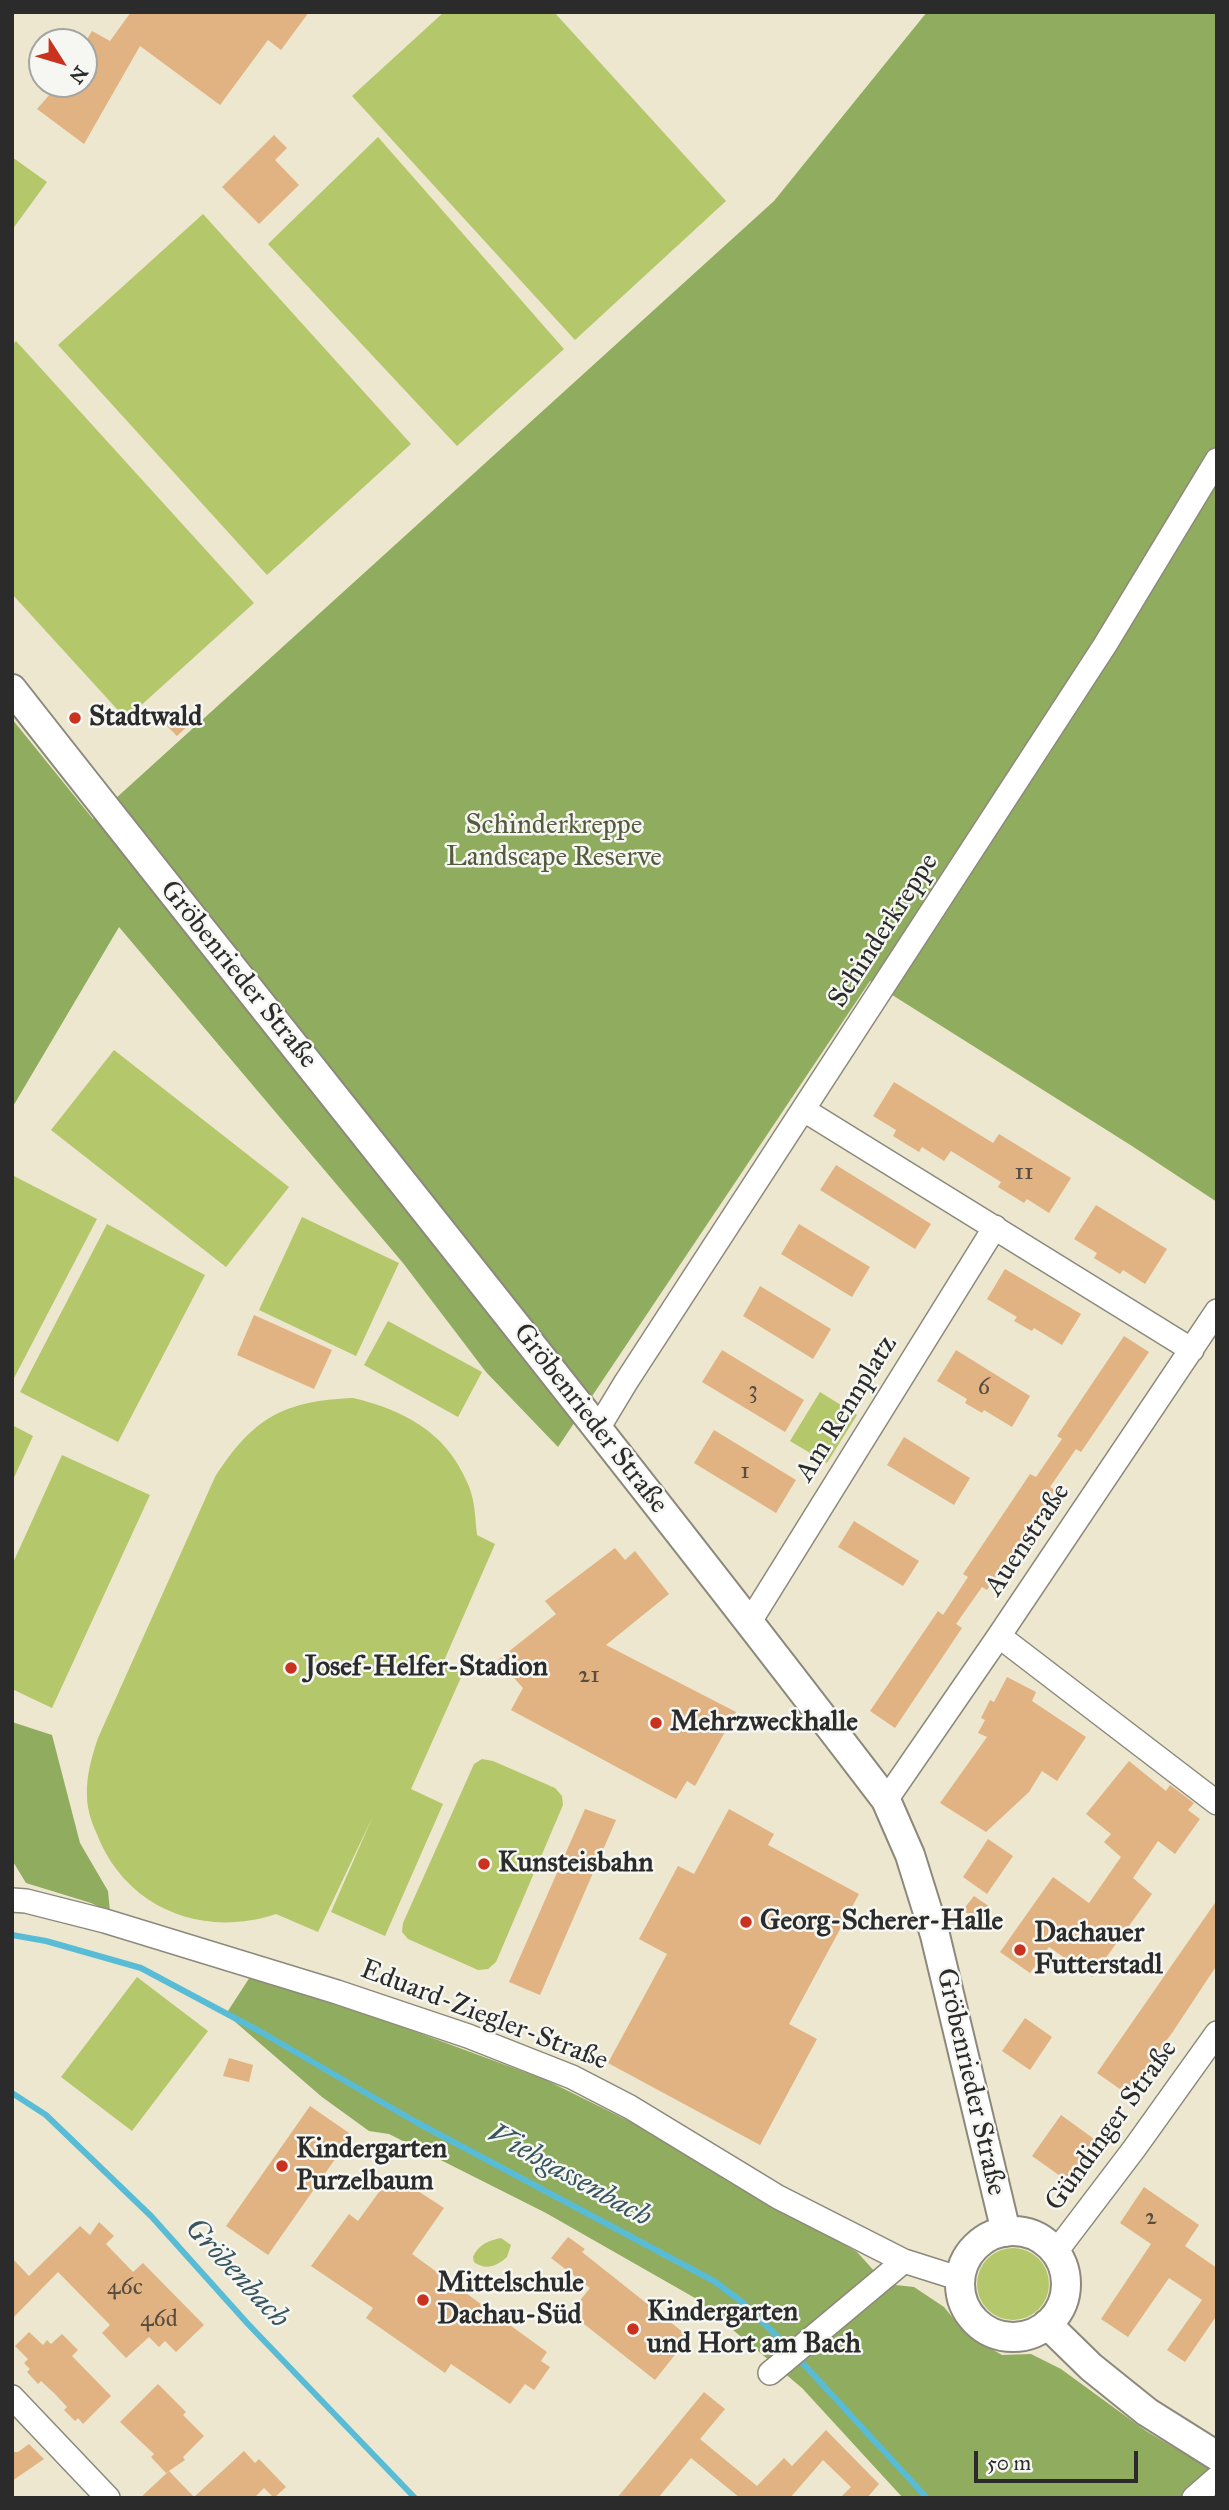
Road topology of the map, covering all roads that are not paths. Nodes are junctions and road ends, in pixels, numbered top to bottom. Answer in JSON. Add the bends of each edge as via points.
{"nodes":[{"id":1,"x":1217,"y":460,"type":"edge"},
{"id":2,"x":12,"y":689,"type":"edge"},
{"id":3,"x":804,"y":1110,"type":"junction"},
{"id":4,"x":995,"y":1227,"type":"junction"},
{"id":5,"x":1217,"y":1311,"type":"edge"},
{"id":6,"x":1192,"y":1350,"type":"junction"},
{"id":7,"x":597,"y":1430,"type":"junction"},
{"id":8,"x":749,"y":1623,"type":"junction"},
{"id":9,"x":999,"y":1636,"type":"junction"},
{"id":10,"x":886,"y":1800,"type":"junction"},
{"id":11,"x":1217,"y":1803,"type":"edge"},
{"id":12,"x":12,"y":1900,"type":"edge"},
{"id":13,"x":1217,"y":2033,"type":"edge"},
{"id":14,"x":1006,"y":2232,"type":"junction"},
{"id":15,"x":1055,"y":2253,"type":"junction"},
{"id":16,"x":904,"y":2261,"type":"junction"},
{"id":17,"x":961,"y":2278,"type":"junction"},
{"id":18,"x":1047,"y":2324,"type":"junction"},
{"id":19,"x":770,"y":2373,"type":"dead end"},
{"id":20,"x":12,"y":2397,"type":"edge"},
{"id":21,"x":1217,"y":2456,"type":"edge"},
{"id":22,"x":1217,"y":2478,"type":"edge"},
{"id":23,"x":108,"y":2498,"type":"edge"},
{"id":24,"x":1194,"y":2498,"type":"edge"}],
"edges":[{"from":1,"to":3,"type":"street","name":"Schinderkreppe","via":[[1105,645]]},
{"from":2,"to":7,"type":"street","name":"Gröbenrieder Straße"},
{"from":3,"to":4,"type":"street"},
{"from":3,"to":7,"type":"street","name":"Schinderkreppe"},
{"from":4,"to":6,"type":"street"},
{"from":4,"to":8,"type":"street","name":"Am Rennplatz"},
{"from":5,"to":6,"type":"street","name":"Auenstraße"},
{"from":6,"to":9,"type":"street","name":"Auenstraße"},
{"from":7,"to":8,"type":"street","name":"Gröbenrieder Straße"},
{"from":8,"to":10,"type":"street","name":"Gröbenrieder Straße"},
{"from":9,"to":10,"type":"street","name":"Auenstraße"},
{"from":9,"to":11,"type":"street"},
{"from":10,"to":14,"type":"street","name":"Gröbenrieder Straße","via":[[910,1855],[935,1935]]},
{"from":12,"to":16,"type":"street","name":"Eduard-Ziegler-Straße","via":[[105,1922],[337,1992],[572,2077],[778,2197]]},
{"from":13,"to":15,"type":"street","name":"Gündinger Straße"},
{"from":14,"to":15,"type":"street","name":"Gröbenrieder Straße","via":[[1031,2234]]},
{"from":14,"to":17,"type":"street","name":"Gröbenrieder Straße","via":[[983,2241],[970,2253]]},
{"from":15,"to":18,"type":"street","via":[[1066,2287],[1062,2303]]},
{"from":16,"to":17,"type":"street","name":"Eduard-Ziegler-Straße"},
{"from":16,"to":19,"type":"street"},
{"from":17,"to":18,"type":"street","via":[[964,2305],[988,2332],[1023,2337]]},
{"from":18,"to":21,"type":"street","via":[[1147,2412]]},
{"from":20,"to":23,"type":"street"},
{"from":22,"to":24,"type":"street"}]}
